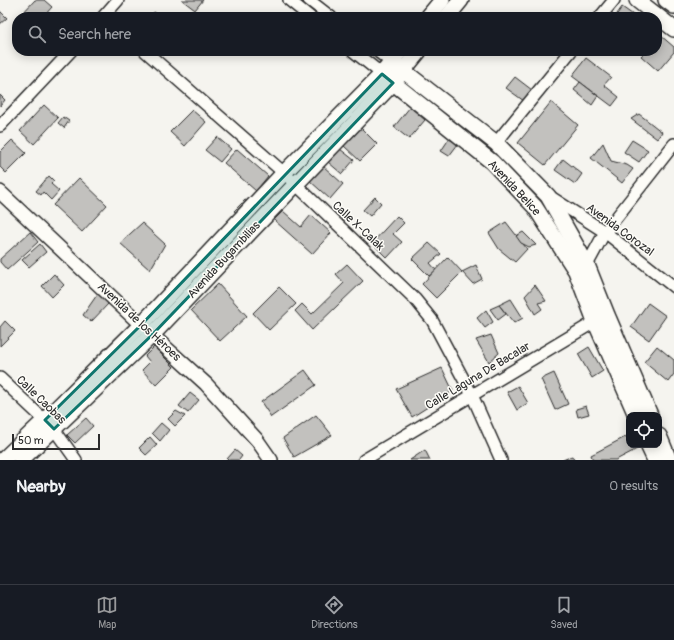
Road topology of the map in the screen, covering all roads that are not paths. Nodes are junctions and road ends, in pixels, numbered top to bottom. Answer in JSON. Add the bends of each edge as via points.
{"nodes":[{"id":1,"x":118,"y":0,"type":"edge"},
{"id":2,"x":289,"y":0,"type":"edge"},
{"id":3,"x":309,"y":0,"type":"edge"},
{"id":4,"x":442,"y":0,"type":"edge"},
{"id":5,"x":461,"y":0,"type":"edge"},
{"id":6,"x":614,"y":0,"type":"edge"},
{"id":7,"x":637,"y":0,"type":"edge"},
{"id":8,"x":666,"y":0,"type":"edge"},
{"id":9,"x":674,"y":6,"type":"edge"},
{"id":10,"x":108,"y":12,"type":"edge"},
{"id":11,"x":304,"y":12,"type":"edge"},
{"id":12,"x":325,"y":12,"type":"edge"},
{"id":13,"x":432,"y":12,"type":"edge"},
{"id":14,"x":451,"y":12,"type":"edge"},
{"id":15,"x":604,"y":12,"type":"edge"},
{"id":16,"x":652,"y":12,"type":"edge"},
{"id":17,"x":662,"y":20,"type":"edge"},
{"id":18,"x":674,"y":29,"type":"edge"},
{"id":19,"x":65,"y":56,"type":"edge"},
{"id":20,"x":151,"y":56,"type":"edge"},
{"id":21,"x":359,"y":56,"type":"edge"},
{"id":22,"x":388,"y":56,"type":"edge"},
{"id":23,"x":408,"y":56,"type":"edge"},
{"id":24,"x":568,"y":56,"type":"edge"},
{"id":25,"x":398,"y":61,"type":"edge"},
{"id":26,"x":388,"y":79,"type":"junction"},
{"id":27,"x":0,"y":126,"type":"edge"},
{"id":28,"x":496,"y":143,"type":"junction"},
{"id":29,"x":674,"y":144,"type":"edge"},
{"id":30,"x":284,"y":174,"type":"junction"},
{"id":31,"x":295,"y":185,"type":"junction"},
{"id":32,"x":0,"y":192,"type":"edge"},
{"id":33,"x":548,"y":196,"type":"junction"},
{"id":34,"x":605,"y":232,"type":"junction"},
{"id":35,"x":587,"y":266,"type":"junction"},
{"id":36,"x":674,"y":288,"type":"edge"},
{"id":37,"x":601,"y":318,"type":"junction"},
{"id":38,"x":142,"y":325,"type":"junction"},
{"id":39,"x":152,"y":335,"type":"junction"},
{"id":40,"x":0,"y":378,"type":"edge"},
{"id":41,"x":472,"y":395,"type":"junction"},
{"id":42,"x":635,"y":412,"type":"edge"},
{"id":43,"x":648,"y":412,"type":"edge"},
{"id":44,"x":49,"y":425,"type":"junction"},
{"id":45,"x":662,"y":443,"type":"edge"},
{"id":46,"x":649,"y":448,"type":"edge"},
{"id":47,"x":3,"y":460,"type":"edge"},
{"id":48,"x":21,"y":460,"type":"edge"},
{"id":49,"x":76,"y":460,"type":"edge"},
{"id":50,"x":271,"y":460,"type":"edge"},
{"id":51,"x":364,"y":460,"type":"edge"},
{"id":52,"x":501,"y":460,"type":"edge"},
{"id":53,"x":655,"y":460,"type":"edge"},
{"id":54,"x":670,"y":460,"type":"edge"}],
"edges":[{"from":1,"to":10,"type":"street"},
{"from":2,"to":11,"type":"street"},
{"from":3,"to":12,"type":"street"},
{"from":4,"to":13,"type":"main road"},
{"from":5,"to":14,"type":"main road"},
{"from":6,"to":15,"type":"street"},
{"from":7,"to":16,"type":"main road"},
{"from":8,"to":9,"type":"main road"},
{"from":17,"to":18,"type":"main road"},
{"from":19,"to":27,"type":"street"},
{"from":20,"to":30,"type":"street","name":"Calle X-Calak"},
{"from":21,"to":26,"type":"street","name":"Avenida Belice"},
{"from":22,"to":25,"type":"street","name":"Avenida Belice"},
{"from":23,"to":25,"type":"main road","name":"Avenida Bugambilias"},
{"from":24,"to":28,"type":"street"},
{"from":25,"to":26,"type":"main road","name":"Avenida Bugambilias"},
{"from":25,"to":28,"type":"main road","name":"Avenida Belice"},
{"from":26,"to":30,"type":"main road","name":"Avenida Bugambilias"},
{"from":26,"to":31,"type":"main road","name":"Avenida Bugambilias"},
{"from":26,"to":37,"type":"main road","name":"Avenida Belice","via":[[492,162],[535,206],[576,271]]},
{"from":28,"to":33,"type":"main road","name":"Avenida Belice"},
{"from":29,"to":34,"type":"street"},
{"from":30,"to":31,"type":"street","name":"Calle X-Calak"},
{"from":30,"to":38,"type":"main road","name":"Avenida Bugambilias"},
{"from":31,"to":39,"type":"main road","name":"Avenida Bugambilias"},
{"from":31,"to":41,"type":"street","name":"Calle X-Calak","via":[[415,299],[432,320]]},
{"from":32,"to":38,"type":"street","name":"Avenida de los Héroes"},
{"from":33,"to":34,"type":"street","name":"Avenida Corozal"},
{"from":33,"to":35,"type":"main road","name":"Avenida Belice"},
{"from":34,"to":35,"type":"street"},
{"from":34,"to":36,"type":"street","name":"Avenida Corozal"},
{"from":35,"to":37,"type":"main road","name":"Avenida Belice"},
{"from":37,"to":41,"type":"street","name":"Calle Laguna De Bacalar"},
{"from":37,"to":42,"type":"main road","name":"Avenida Belice"},
{"from":37,"to":43,"type":"main road","name":"Avenida Belice"},
{"from":38,"to":39,"type":"street","name":"Avenida de los Héroes"},
{"from":38,"to":44,"type":"main road","name":"Avenida Bugambilias"},
{"from":39,"to":44,"type":"main road","name":"Avenida Bugambilias"},
{"from":39,"to":50,"type":"street","name":"Avenida de los Héroes","via":[[206,384],[257,440]]},
{"from":40,"to":44,"type":"street","name":"Calle Caobas"},
{"from":41,"to":51,"type":"street","name":"Calle Laguna De Bacalar"},
{"from":41,"to":52,"type":"street","name":"Calle X-Calak"},
{"from":44,"to":47,"type":"main road","name":"Avenida Bugambilias"},
{"from":44,"to":48,"type":"main road","name":"Avenida Bugambilias"},
{"from":44,"to":49,"type":"street","name":"Calle Caobas"},
{"from":45,"to":54,"type":"main road"},
{"from":46,"to":53,"type":"main road"}]}
